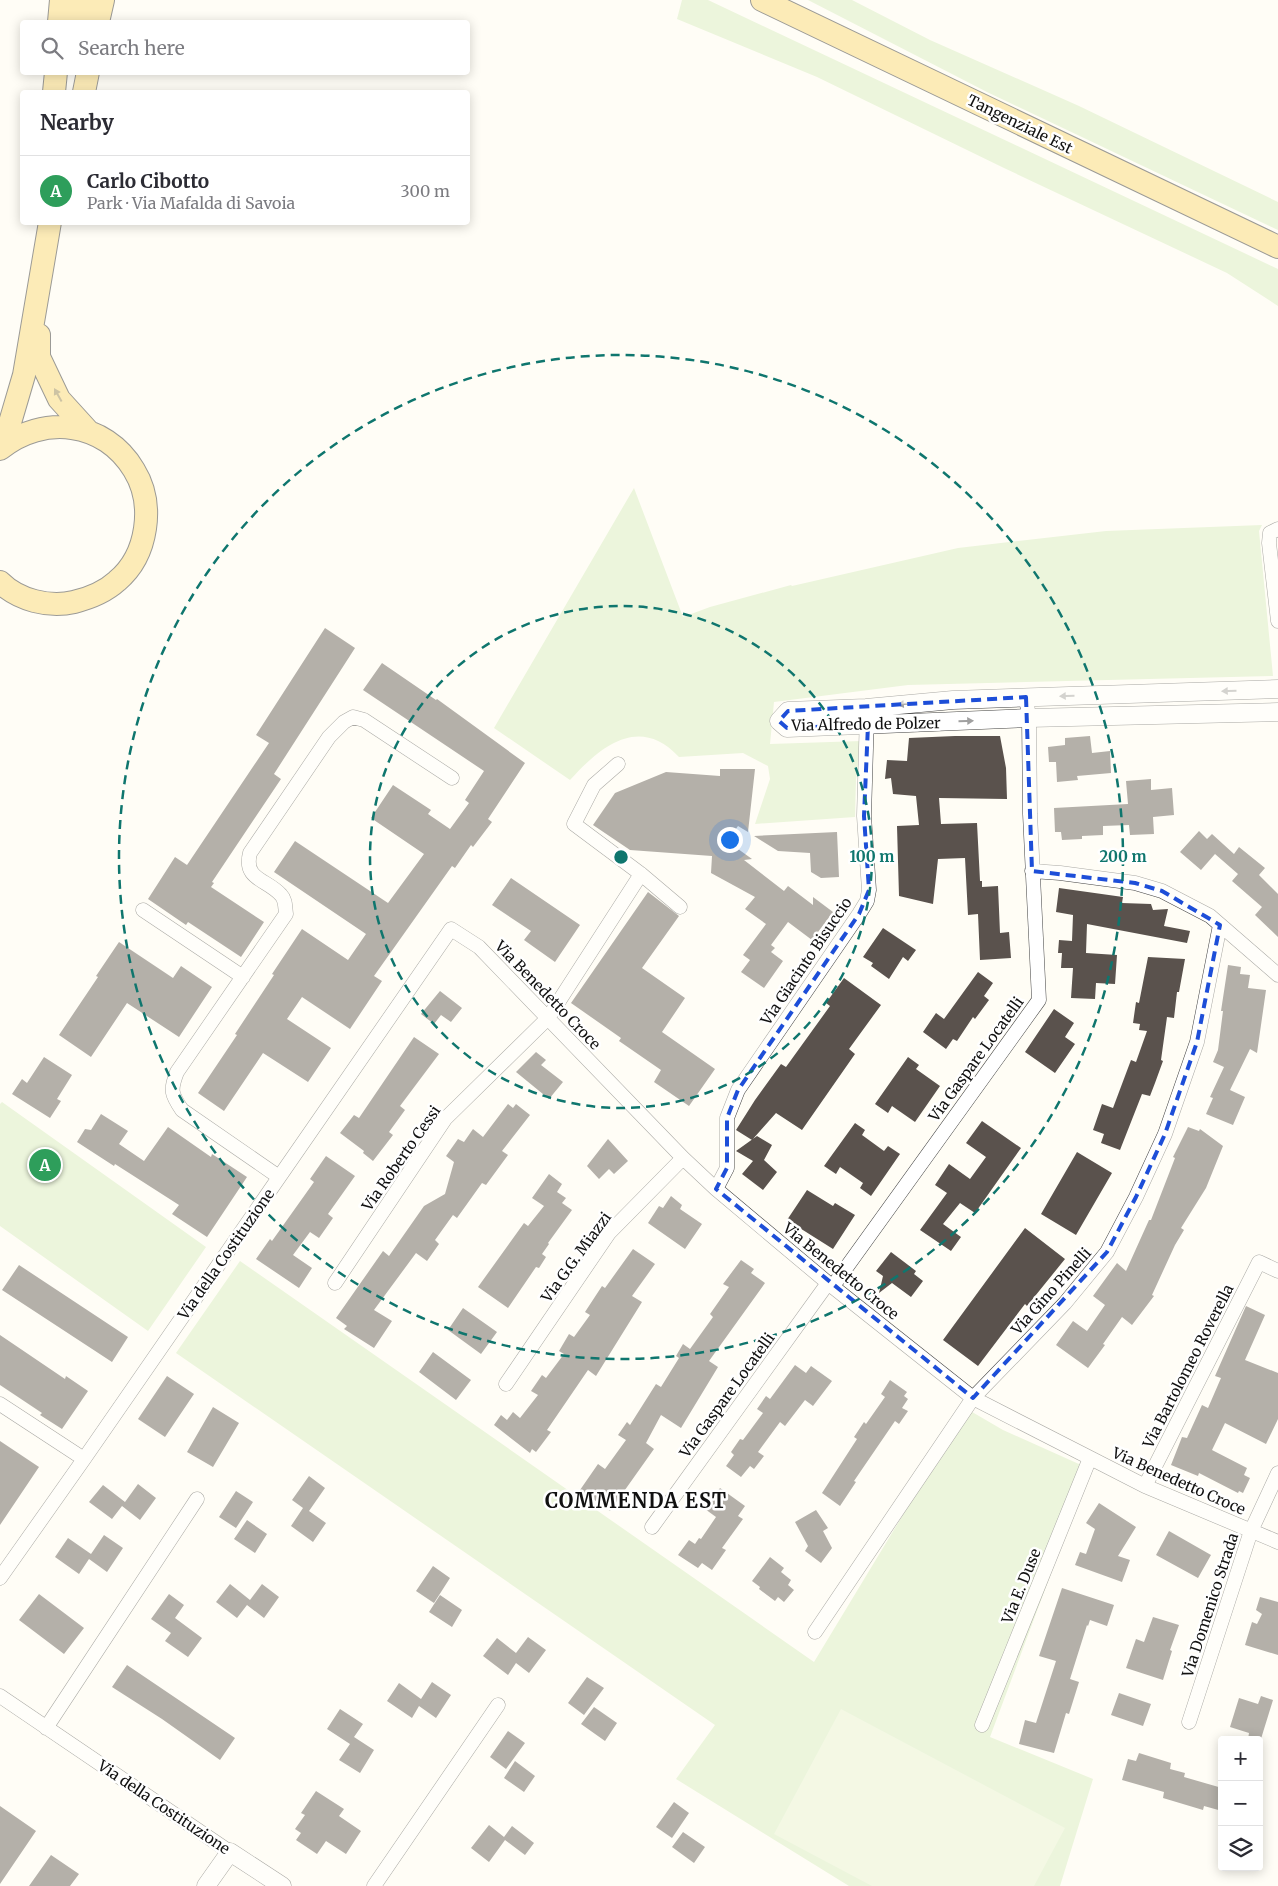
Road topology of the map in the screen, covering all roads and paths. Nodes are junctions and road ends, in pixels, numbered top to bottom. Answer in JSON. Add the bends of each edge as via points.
{"nodes":[{"id":1,"x":61,"y":0,"type":"edge"},
{"id":2,"x":83,"y":0,"type":"edge"},
{"id":3,"x":103,"y":0,"type":"edge"},
{"id":4,"x":762,"y":0,"type":"edge"},
{"id":5,"x":59,"y":20,"type":"edge"},
{"id":6,"x":80,"y":20,"type":"edge"},
{"id":7,"x":98,"y":20,"type":"edge"},
{"id":8,"x":56,"y":75,"type":"edge"},
{"id":9,"x":72,"y":75,"type":"edge"},
{"id":10,"x":87,"y":75,"type":"edge"},
{"id":11,"x":54,"y":90,"type":"edge"},
{"id":12,"x":70,"y":90,"type":"edge"},
{"id":13,"x":84,"y":90,"type":"edge"},
{"id":14,"x":50,"y":225,"type":"edge"},
{"id":15,"x":1278,"y":247,"type":"edge"},
{"id":16,"x":38,"y":296,"type":"junction"},
{"id":17,"x":89,"y":432,"type":"junction"},
{"id":18,"x":0,"y":441,"type":"edge"},
{"id":19,"x":0,"y":449,"type":"edge"},
{"id":20,"x":1278,"y":529,"type":"edge"},
{"id":21,"x":0,"y":582,"type":"edge"},
{"id":22,"x":1278,"y":621,"type":"edge"},
{"id":23,"x":1278,"y":689,"type":"edge"},
{"id":24,"x":1026,"y":697,"type":"junction"},
{"id":25,"x":1278,"y":712,"type":"edge"},
{"id":26,"x":867,"y":716,"type":"junction"},
{"id":27,"x":1029,"y":718,"type":"junction"},
{"id":28,"x":618,"y":764,"type":"dead end"},
{"id":29,"x":452,"y":778,"type":"dead end"},
{"id":30,"x":1032,"y":871,"type":"junction"},
{"id":31,"x":641,"y":874,"type":"junction"},
{"id":32,"x":680,"y":907,"type":"dead end"},
{"id":33,"x":143,"y":910,"type":"dead end"},
{"id":34,"x":1220,"y":925,"type":"junction"},
{"id":35,"x":451,"y":930,"type":"joint"},
{"id":36,"x":1278,"y":975,"type":"edge"},
{"id":37,"x":243,"y":977,"type":"junction"},
{"id":38,"x":548,"y":1018,"type":"junction"},
{"id":39,"x":683,"y":1158,"type":"junction"},
{"id":40,"x":279,"y":1177,"type":"junction"},
{"id":41,"x":716,"y":1188,"type":"junction"},
{"id":42,"x":1278,"y":1271,"type":"edge"},
{"id":43,"x":335,"y":1283,"type":"dead end"},
{"id":44,"x":831,"y":1284,"type":"junction"},
{"id":45,"x":506,"y":1384,"type":"dead end"},
{"id":46,"x":973,"y":1398,"type":"junction"},
{"id":47,"x":0,"y":1404,"type":"edge"},
{"id":48,"x":1090,"y":1458,"type":"junction"},
{"id":49,"x":84,"y":1460,"type":"junction"},
{"id":50,"x":1278,"y":1473,"type":"edge"},
{"id":51,"x":1145,"y":1486,"type":"junction"},
{"id":52,"x":197,"y":1499,"type":"dead end"},
{"id":53,"x":652,"y":1527,"type":"dead end"},
{"id":54,"x":1251,"y":1531,"type":"junction"},
{"id":55,"x":1278,"y":1542,"type":"edge"},
{"id":56,"x":0,"y":1578,"type":"edge"},
{"id":57,"x":815,"y":1632,"type":"dead end"},
{"id":58,"x":0,"y":1696,"type":"edge"},
{"id":59,"x":498,"y":1705,"type":"dead end"},
{"id":60,"x":1189,"y":1722,"type":"dead end"},
{"id":61,"x":982,"y":1726,"type":"dead end"},
{"id":62,"x":46,"y":1728,"type":"junction"},
{"id":63,"x":230,"y":1852,"type":"junction"},
{"id":64,"x":206,"y":1886,"type":"edge"},
{"id":65,"x":282,"y":1886,"type":"edge"},
{"id":66,"x":374,"y":1886,"type":"edge"}],
"edges":[{"from":1,"to":5,"type":"main road"},
{"from":2,"to":6,"type":"main road"},
{"from":3,"to":7,"type":"main road"},
{"from":4,"to":15,"type":"main road","name":"Tangenziale Est"},
{"from":8,"to":11,"type":"main road"},
{"from":9,"to":12,"type":"main road"},
{"from":10,"to":13,"type":"main road"},
{"from":14,"to":16,"type":"main road"},
{"from":17,"to":16,"type":"main road","one_way":true,"via":[[59,399],[39,357]]},
{"from":16,"to":18,"type":"main road","via":[[24,375],[9,426]]},
{"from":17,"to":19,"type":"main road","via":[[63,426],[37,429],[12,439]]},
{"from":17,"to":21,"type":"main road","via":[[115,447],[134,470],[142,489],[146,528],[136,557],[118,581],[93,597],[64,604],[34,601],[6,589]]},
{"from":20,"to":22,"type":"street","via":[[1270,533],[1269,544]]},
{"from":23,"to":24,"type":"street","name":"Via Alfredo de Polzer","one_way":true},
{"from":24,"to":26,"type":"street","name":"Via Alfredo de Polzer","one_way":true,"via":[[953,700]]},
{"from":24,"to":27,"type":"street","name":"Via Gaspare Locatelli"},
{"from":25,"to":27,"type":"street","name":"Via Alfredo de Polzer"},
{"from":26,"to":27,"type":"street","name":"Via Alfredo de Polzer","one_way":true},
{"from":26,"to":41,"type":"street","name":"Via Giacinto Bisuccio","via":[[864,816],[867,901],[738,1090],[727,1118],[727,1168]]},
{"from":27,"to":30,"type":"street","name":"Via Gaspare Locatelli"},
{"from":28,"to":31,"type":"street","via":[[594,785],[574,824]]},
{"from":29,"to":37,"type":"street","via":[[364,720],[352,717],[344,722],[329,737],[250,854],[248,863],[252,874],[281,895],[286,914]]},
{"from":30,"to":34,"type":"street","via":[[1135,883],[1162,891],[1210,916]]},
{"from":30,"to":44,"type":"street","name":"Via Gaspare Locatelli","via":[[1039,1000]]},
{"from":31,"to":32,"type":"street"},
{"from":31,"to":38,"type":"street","name":"Via Roberto Cessi"},
{"from":33,"to":37,"type":"street"},
{"from":34,"to":36,"type":"street"},
{"from":34,"to":46,"type":"street","name":"Via Gino Pinelli","via":[[1197,1042],[1165,1134],[1136,1197],[1107,1252],[1065,1303]]},
{"from":35,"to":38,"type":"street","name":"Via Benedetto Croce","via":[[479,947]]},
{"from":35,"to":40,"type":"street","name":"Via della Costituzione"},
{"from":37,"to":40,"type":"street","via":[[177,1072],[172,1086],[173,1097],[182,1110]]},
{"from":38,"to":39,"type":"street","name":"Via Benedetto Croce"},
{"from":38,"to":43,"type":"street","name":"Via Roberto Cessi","via":[[445,1118]]},
{"from":39,"to":41,"type":"street","name":"Via Benedetto Croce"},
{"from":39,"to":45,"type":"street","name":"Via G.G. Miazzi","via":[[609,1234]]},
{"from":40,"to":49,"type":"street","name":"Via della Costituzione"},
{"from":41,"to":44,"type":"street","name":"Via Benedetto Croce"},
{"from":42,"to":51,"type":"street","name":"Via Bartolomeo Roverella","via":[[1259,1262]]},
{"from":44,"to":46,"type":"street","name":"Via Benedetto Croce"},
{"from":44,"to":53,"type":"street","name":"Via Gaspare Locatelli"},
{"from":46,"to":48,"type":"street","name":"Via Benedetto Croce"},
{"from":46,"to":57,"type":"street","name":"Via Gino Pinelli"},
{"from":47,"to":49,"type":"street"},
{"from":48,"to":51,"type":"street","name":"Via Benedetto Croce"},
{"from":48,"to":61,"type":"street","name":"Via E. Duse"},
{"from":49,"to":56,"type":"street","name":"Via della Costituzione"},
{"from":50,"to":54,"type":"street","name":"Via Domenico Strada"},
{"from":51,"to":54,"type":"street","name":"Via Benedetto Croce"},
{"from":52,"to":62,"type":"street"},
{"from":54,"to":55,"type":"street","name":"Via Benedetto Croce"},
{"from":54,"to":60,"type":"street","name":"Via Domenico Strada"},
{"from":58,"to":62,"type":"street","name":"Via della Costituzione"},
{"from":59,"to":66,"type":"street"},
{"from":62,"to":63,"type":"street","name":"Via della Costituzione"},
{"from":63,"to":64,"type":"street"},
{"from":63,"to":65,"type":"street","name":"Via della Costituzione"}]}
